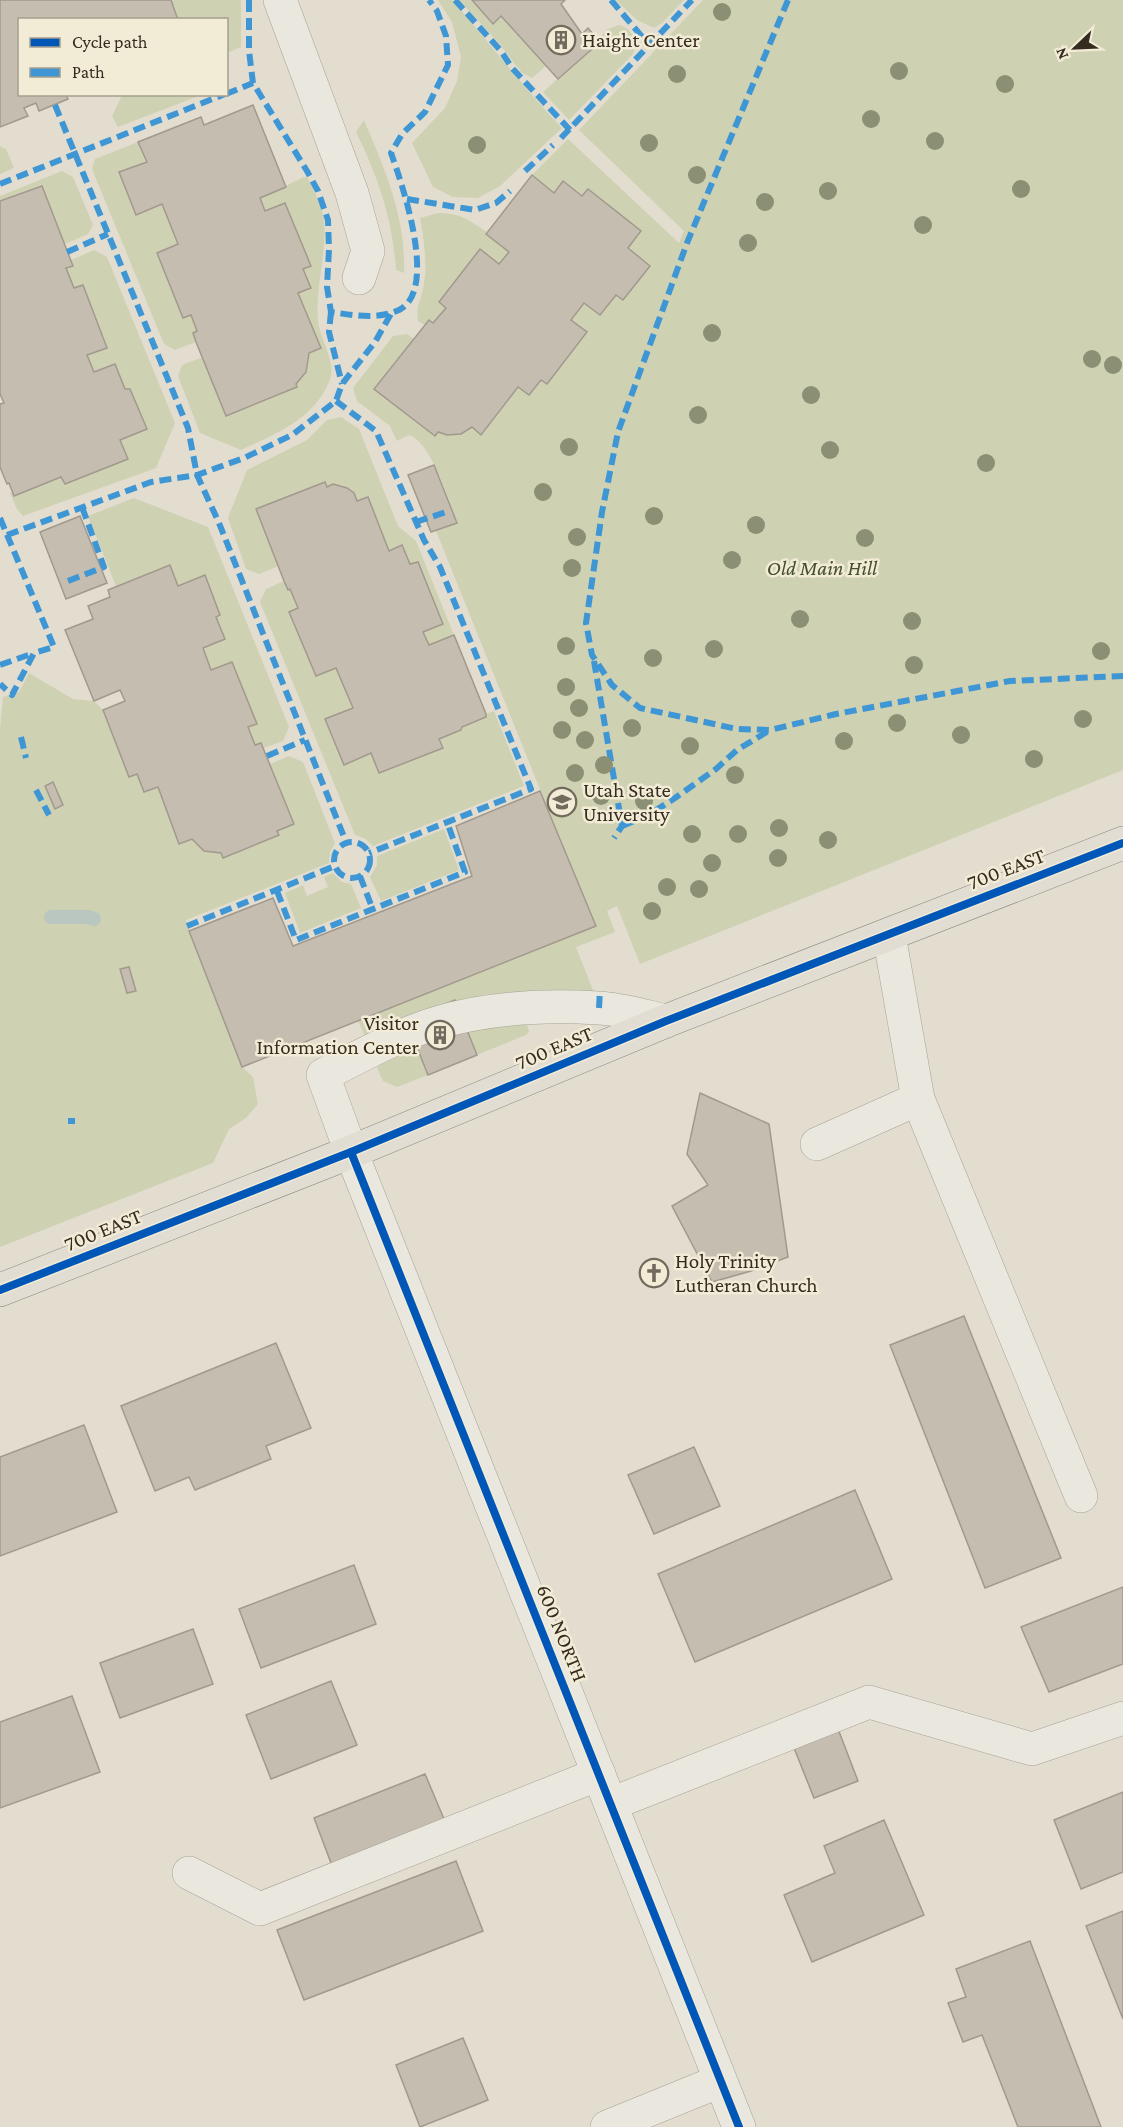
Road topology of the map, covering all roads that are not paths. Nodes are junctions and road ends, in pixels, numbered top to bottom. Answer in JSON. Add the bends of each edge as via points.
{"nodes":[{"id":1,"x":280,"y":0,"type":"edge"},
{"id":2,"x":359,"y":278,"type":"dead end"},
{"id":3,"x":1123,"y":843,"type":"edge"},
{"id":4,"x":889,"y":934,"type":"junction"},
{"id":5,"x":666,"y":1021,"type":"junction"},
{"id":6,"x":918,"y":1099,"type":"junction"},
{"id":7,"x":817,"y":1144,"type":"dead end"},
{"id":8,"x":351,"y":1152,"type":"junction"},
{"id":9,"x":0,"y":1290,"type":"edge"},
{"id":10,"x":1081,"y":1496,"type":"dead end"},
{"id":11,"x":1123,"y":1718,"type":"edge"},
{"id":12,"x":599,"y":1774,"type":"junction"},
{"id":13,"x":611,"y":1804,"type":"junction"},
{"id":14,"x":189,"y":1873,"type":"dead end"},
{"id":15,"x":720,"y":2081,"type":"junction"},
{"id":16,"x":608,"y":2127,"type":"edge"},
{"id":17,"x":739,"y":2127,"type":"edge"}],
"edges":[{"from":1,"to":2,"type":"street","via":[[362,225],[368,251]]},
{"from":3,"to":4,"type":"main road","name":"700 EAST"},
{"from":4,"to":5,"type":"main road","name":"700 EAST"},
{"from":4,"to":6,"type":"street"},
{"from":5,"to":8,"type":"main road","name":"700 EAST"},
{"from":5,"to":8,"type":"street","name":"600 NORTH","via":[[599,1008],[551,1008],[486,1012],[438,1022],[323,1075]]},
{"from":6,"to":7,"type":"street"},
{"from":6,"to":10,"type":"street"},
{"from":8,"to":9,"type":"main road","name":"700 EAST"},
{"from":8,"to":12,"type":"street","name":"600 NORTH"},
{"from":11,"to":13,"type":"street","via":[[1032,1749],[870,1702]]},
{"from":12,"to":13,"type":"street","name":"600 NORTH"},
{"from":12,"to":14,"type":"street","via":[[260,1910]]},
{"from":13,"to":15,"type":"street","name":"600 NORTH"},
{"from":15,"to":16,"type":"street"},
{"from":15,"to":17,"type":"street","name":"600 NORTH"}]}
